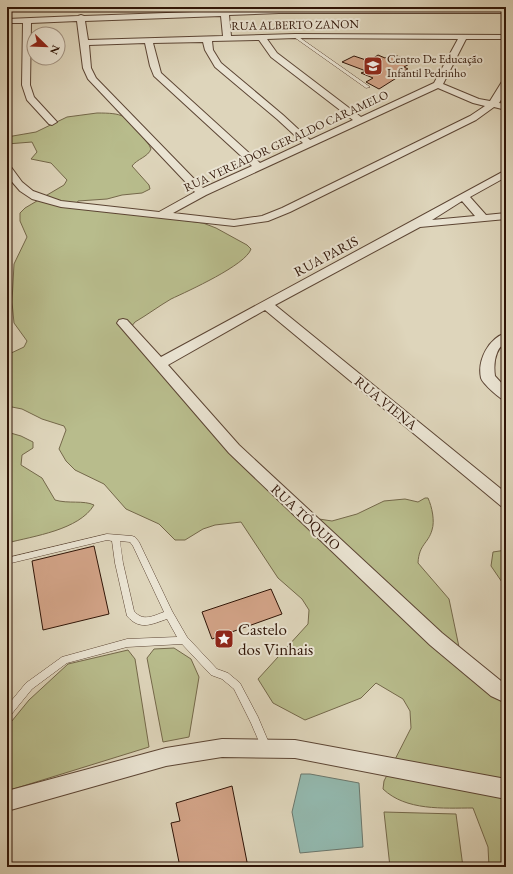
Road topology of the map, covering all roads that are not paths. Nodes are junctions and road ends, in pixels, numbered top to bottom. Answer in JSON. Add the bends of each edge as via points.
{"nodes":[{"id":1,"x":506,"y":11,"type":"edge"},
{"id":2,"x":225,"y":12,"type":"junction"},
{"id":3,"x":81,"y":18,"type":"junction"},
{"id":4,"x":27,"y":20,"type":"junction"},
{"id":5,"x":7,"y":21,"type":"edge"},
{"id":6,"x":294,"y":36,"type":"junction"},
{"id":7,"x":464,"y":36,"type":"junction"},
{"id":8,"x":260,"y":37,"type":"junction"},
{"id":9,"x":506,"y":37,"type":"edge"},
{"id":10,"x":227,"y":38,"type":"junction"},
{"id":11,"x":207,"y":39,"type":"junction"},
{"id":12,"x":149,"y":42,"type":"junction"},
{"id":13,"x":85,"y":43,"type":"junction"},
{"id":14,"x":506,"y":82,"type":"edge"},
{"id":15,"x":438,"y":86,"type":"junction"},
{"id":16,"x":368,"y":88,"type":"dead end"},
{"id":17,"x":492,"y":105,"type":"junction"},
{"id":18,"x":506,"y":107,"type":"edge"},
{"id":19,"x":359,"y":120,"type":"junction"},
{"id":20,"x":52,"y":122,"type":"dead end"},
{"id":21,"x":309,"y":144,"type":"junction"},
{"id":22,"x":259,"y":167,"type":"junction"},
{"id":23,"x":7,"y":169,"type":"edge"},
{"id":24,"x":506,"y":173,"type":"edge"},
{"id":25,"x":202,"y":193,"type":"junction"},
{"id":26,"x":464,"y":196,"type":"junction"},
{"id":27,"x":161,"y":215,"type":"junction"},
{"id":28,"x":506,"y":216,"type":"edge"},
{"id":29,"x":483,"y":218,"type":"junction"},
{"id":30,"x":417,"y":224,"type":"junction"},
{"id":31,"x":266,"y":304,"type":"junction"},
{"id":32,"x":123,"y":323,"type":"dead end"},
{"id":33,"x":506,"y":337,"type":"edge"},
{"id":34,"x":159,"y":364,"type":"junction"},
{"id":35,"x":506,"y":396,"type":"edge"},
{"id":36,"x":506,"y":502,"type":"edge"},
{"id":37,"x":116,"y":537,"type":"junction"},
{"id":38,"x":7,"y":561,"type":"edge"},
{"id":39,"x":170,"y":614,"type":"junction"},
{"id":40,"x":184,"y":640,"type":"junction"},
{"id":41,"x":506,"y":694,"type":"edge"},
{"id":42,"x":7,"y":713,"type":"edge"},
{"id":43,"x":266,"y":748,"type":"junction"},
{"id":44,"x":506,"y":789,"type":"edge"},
{"id":45,"x":7,"y":802,"type":"edge"}],
"edges":[{"from":1,"to":2,"type":"street"},
{"from":2,"to":3,"type":"street"},
{"from":2,"to":10,"type":"street"},
{"from":3,"to":4,"type":"street"},
{"from":3,"to":13,"type":"street"},
{"from":4,"to":5,"type":"street"},
{"from":4,"to":20,"type":"street","via":[[27,94]]},
{"from":6,"to":7,"type":"street","name":"RUA ALBERTO ZANON"},
{"from":6,"to":8,"type":"street","name":"RUA ALBERTO ZANON"},
{"from":6,"to":16,"type":"lane"},
{"from":7,"to":9,"type":"street","name":"RUA ALBERTO ZANON"},
{"from":7,"to":15,"type":"street"},
{"from":8,"to":10,"type":"street","name":"RUA ALBERTO ZANON"},
{"from":8,"to":19,"type":"street","via":[[274,55]]},
{"from":10,"to":11,"type":"street","name":"RUA ALBERTO ZANON"},
{"from":11,"to":12,"type":"street","name":"RUA ALBERTO ZANON"},
{"from":11,"to":21,"type":"street","via":[[209,50],[218,65]]},
{"from":12,"to":13,"type":"street","name":"RUA ALBERTO ZANON"},
{"from":12,"to":22,"type":"street","via":[[157,74]]},
{"from":13,"to":25,"type":"street","via":[[87,68],[92,79]]},
{"from":14,"to":17,"type":"street"},
{"from":15,"to":17,"type":"street"},
{"from":15,"to":19,"type":"street","name":"RUA VEREADOR GERALDO CARAMELO"},
{"from":17,"to":18,"type":"street"},
{"from":17,"to":27,"type":"street","via":[[473,118],[264,219],[234,223]]},
{"from":19,"to":21,"type":"street","name":"RUA VEREADOR GERALDO CARAMELO"},
{"from":21,"to":22,"type":"street","name":"RUA VEREADOR GERALDO CARAMELO"},
{"from":22,"to":25,"type":"street","name":"RUA VEREADOR GERALDO CARAMELO"},
{"from":23,"to":27,"type":"street","via":[[18,185],[28,194],[41,200]]},
{"from":24,"to":26,"type":"street","name":"RUA PARIS"},
{"from":25,"to":27,"type":"street","name":"RUA VEREADOR GERALDO CARAMELO"},
{"from":26,"to":29,"type":"street"},
{"from":26,"to":30,"type":"street","name":"RUA PARIS"},
{"from":28,"to":29,"type":"street"},
{"from":29,"to":30,"type":"street"},
{"from":30,"to":31,"type":"street","name":"RUA PARIS"},
{"from":31,"to":34,"type":"street","name":"RUA PARIS"},
{"from":31,"to":36,"type":"street","name":"RUA VIENA"},
{"from":32,"to":34,"type":"street","name":"RUA TÓQUIO"},
{"from":33,"to":35,"type":"street","via":[[491,349],[487,361],[488,378]]},
{"from":34,"to":41,"type":"street","name":"RUA TÓQUIO","via":[[234,450],[436,639],[497,690]]},
{"from":37,"to":38,"type":"lane","via":[[107,536]]},
{"from":37,"to":39,"type":"lane","via":[[132,539],[136,544]]},
{"from":37,"to":39,"type":"lane","via":[[130,613],[135,619],[148,622]]},
{"from":39,"to":40,"type":"lane"},
{"from":40,"to":42,"type":"lane","via":[[127,643],[65,660],[29,686]]},
{"from":40,"to":43,"type":"lane","via":[[214,672],[225,676],[237,686]]},
{"from":43,"to":44,"type":"street","via":[[296,749]]},
{"from":43,"to":45,"type":"street","via":[[222,748],[166,757]]}]}
